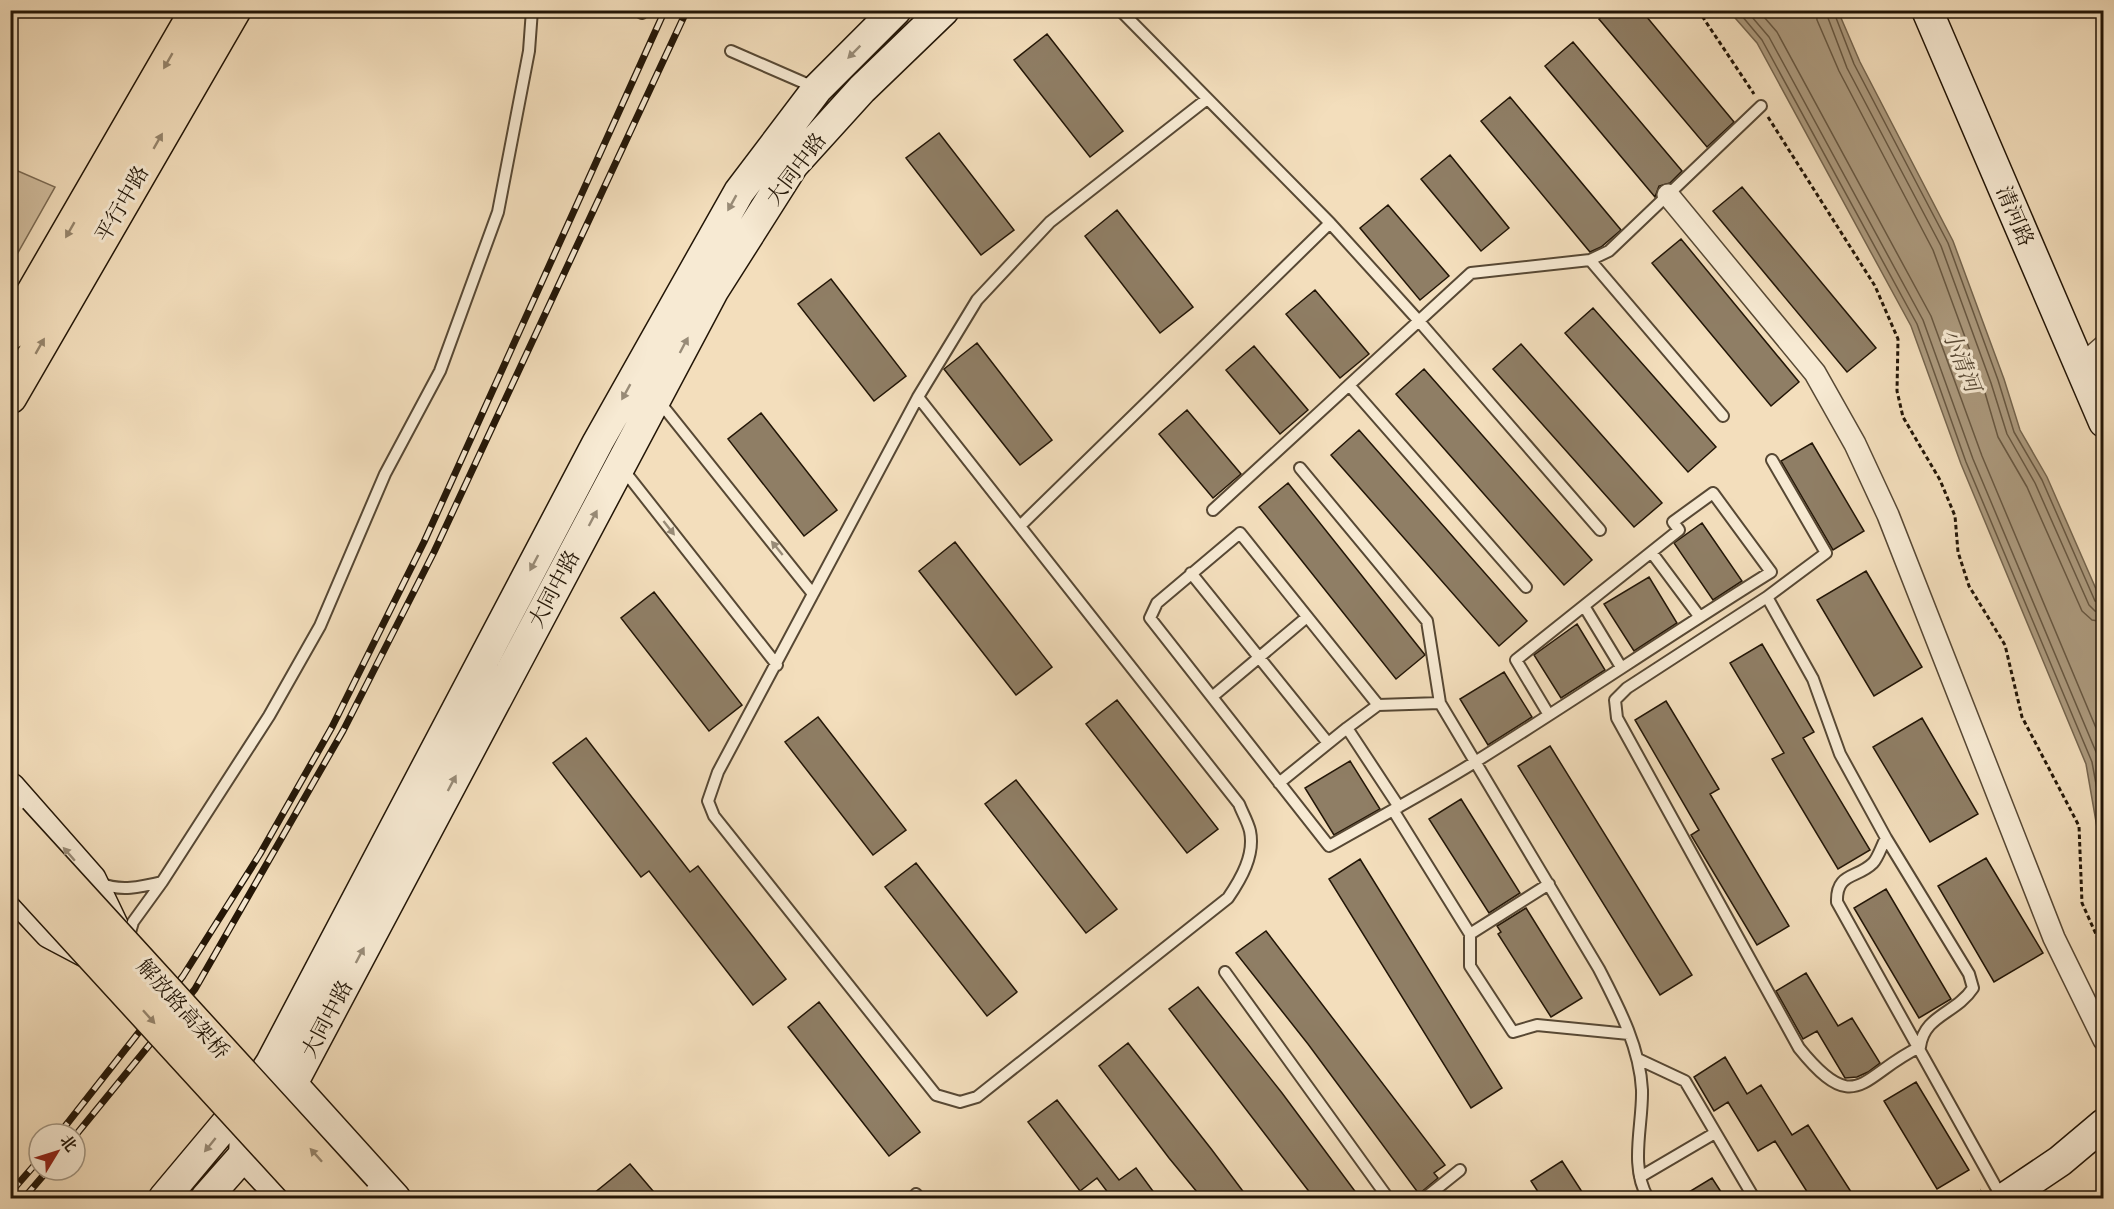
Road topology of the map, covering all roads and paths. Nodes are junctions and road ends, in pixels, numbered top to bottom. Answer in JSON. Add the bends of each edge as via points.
{"nodes":[{"id":1,"x":197,"y":10,"type":"edge"},
{"id":2,"x":234,"y":10,"type":"edge"},
{"id":3,"x":532,"y":10,"type":"edge"},
{"id":4,"x":896,"y":10,"type":"edge"},
{"id":5,"x":944,"y":10,"type":"edge"},
{"id":6,"x":1120,"y":10,"type":"edge"},
{"id":7,"x":1698,"y":10,"type":"edge"},
{"id":8,"x":1928,"y":10,"type":"edge"},
{"id":9,"x":731,"y":51,"type":"dead end"},
{"id":10,"x":817,"y":89,"type":"junction"},
{"id":11,"x":1207,"y":99,"type":"junction"},
{"id":12,"x":1761,"y":106,"type":"junction"},
{"id":13,"x":1668,"y":195,"type":"junction"},
{"id":14,"x":1330,"y":223,"type":"junction"},
{"id":15,"x":1590,"y":260,"type":"junction"},
{"id":16,"x":1418,"y":320,"type":"junction"},
{"id":17,"x":10,"y":333,"type":"edge"},
{"id":18,"x":2103,"y":346,"type":"edge"},
{"id":19,"x":2080,"y":367,"type":"junction"},
{"id":20,"x":1348,"y":385,"type":"junction"},
{"id":21,"x":10,"y":397,"type":"edge"},
{"id":22,"x":918,"y":397,"type":"junction"},
{"id":23,"x":656,"y":398,"type":"junction"},
{"id":24,"x":1723,"y":416,"type":"dead end"},
{"id":25,"x":2103,"y":423,"type":"edge"},
{"id":26,"x":1772,"y":460,"type":"dead end"},
{"id":27,"x":620,"y":465,"type":"junction"},
{"id":28,"x":1300,"y":468,"type":"dead end"},
{"id":29,"x":1212,"y":510,"type":"dead end"},
{"id":30,"x":1020,"y":526,"type":"junction"},
{"id":31,"x":1600,"y":530,"type":"dead end"},
{"id":32,"x":1652,"y":553,"type":"junction"},
{"id":33,"x":1191,"y":573,"type":"junction"},
{"id":34,"x":1526,"y":587,"type":"dead end"},
{"id":35,"x":813,"y":594,"type":"junction"},
{"id":36,"x":1767,"y":597,"type":"junction"},
{"id":37,"x":1584,"y":606,"type":"junction"},
{"id":38,"x":1699,"y":616,"type":"junction"},
{"id":39,"x":1307,"y":617,"type":"junction"},
{"id":40,"x":1260,"y":656,"type":"junction"},
{"id":41,"x":777,"y":664,"type":"junction"},
{"id":42,"x":1621,"y":667,"type":"junction"},
{"id":43,"x":1212,"y":697,"type":"junction"},
{"id":44,"x":1440,"y":703,"type":"junction"},
{"id":45,"x":1378,"y":705,"type":"junction"},
{"id":46,"x":1549,"y":715,"type":"junction"},
{"id":47,"x":1347,"y":728,"type":"junction"},
{"id":48,"x":1328,"y":743,"type":"junction"},
{"id":49,"x":1474,"y":762,"type":"junction"},
{"id":50,"x":1279,"y":783,"type":"junction"},
{"id":51,"x":10,"y":788,"type":"edge"},
{"id":52,"x":1396,"y":808,"type":"junction"},
{"id":53,"x":10,"y":820,"type":"edge"},
{"id":54,"x":1887,"y":838,"type":"junction"},
{"id":55,"x":10,"y":866,"type":"edge"},
{"id":56,"x":91,"y":880,"type":"junction"},
{"id":57,"x":162,"y":882,"type":"junction"},
{"id":58,"x":1549,"y":884,"type":"junction"},
{"id":59,"x":10,"y":890,"type":"edge"},
{"id":60,"x":1470,"y":934,"type":"junction"},
{"id":61,"x":2103,"y":952,"type":"edge"},
{"id":62,"x":128,"y":961,"type":"junction"},
{"id":63,"x":1225,"y":972,"type":"dead end"},
{"id":64,"x":1629,"y":1034,"type":"junction"},
{"id":65,"x":2103,"y":1040,"type":"edge"},
{"id":66,"x":1920,"y":1047,"type":"junction"},
{"id":67,"x":201,"y":1049,"type":"dead end"},
{"id":68,"x":1638,"y":1059,"type":"junction"},
{"id":69,"x":292,"y":1084,"type":"junction"},
{"id":70,"x":247,"y":1099,"type":"junction"},
{"id":71,"x":2103,"y":1124,"type":"edge"},
{"id":72,"x":1715,"y":1132,"type":"junction"},
{"id":73,"x":2103,"y":1146,"type":"edge"},
{"id":74,"x":244,"y":1155,"type":"junction"},
{"id":75,"x":2060,"y":1161,"type":"junction"},
{"id":76,"x":1460,"y":1170,"type":"dead end"},
{"id":77,"x":1640,"y":1177,"type":"junction"},
{"id":78,"x":164,"y":1198,"type":"edge"},
{"id":79,"x":206,"y":1198,"type":"edge"},
{"id":80,"x":284,"y":1198,"type":"edge"},
{"id":81,"x":315,"y":1198,"type":"edge"},
{"id":82,"x":355,"y":1198,"type":"edge"},
{"id":83,"x":395,"y":1198,"type":"edge"},
{"id":84,"x":1388,"y":1198,"type":"edge"},
{"id":85,"x":1425,"y":1198,"type":"edge"},
{"id":86,"x":1648,"y":1198,"type":"edge"},
{"id":87,"x":1754,"y":1198,"type":"edge"},
{"id":88,"x":2004,"y":1198,"type":"edge"}],
"edges":[{"from":1,"to":17,"type":"main road","name":"平行中路","one_way":true},
{"from":21,"to":2,"type":"main road","name":"平行中路","one_way":true},
{"from":3,"to":57,"type":"lane","via":[[529,51],[498,212],[440,371],[385,474],[320,626],[269,716]]},
{"from":4,"to":10,"type":"main road","name":"大同中路","one_way":true},
{"from":23,"to":5,"type":"main road","name":"大同中路","one_way":true,"via":[[713,291],[793,165],[862,89]]},
{"from":6,"to":11,"type":"lane"},
{"from":7,"to":12,"type":"path"},
{"from":8,"to":19,"type":"main road","name":"清河路"},
{"from":9,"to":10,"type":"lane"},
{"from":10,"to":70,"type":"main road","name":"大同中路","one_way":true,"via":[[739,192],[598,442],[271,1063]]},
{"from":11,"to":14,"type":"lane"},
{"from":11,"to":22,"type":"lane","via":[[1050,222],[1011,261],[976,300]]},
{"from":12,"to":13,"type":"lane"},
{"from":12,"to":61,"type":"path","via":[[1875,286],[1898,339],[1897,392],[1903,417],[1940,480],[1955,516],[1958,552],[1969,586],[2005,645],[2022,717],[2079,826],[2082,903]]},
{"from":13,"to":15,"type":"lane","via":[[1609,251]]},
{"from":13,"to":65,"type":"street","via":[[1815,373],[1855,444],[1888,516],[2054,938]]},
{"from":14,"to":16,"type":"lane"},
{"from":14,"to":30,"type":"lane"},
{"from":15,"to":16,"type":"lane","via":[[1472,273]]},
{"from":15,"to":24,"type":"lane"},
{"from":16,"to":20,"type":"lane"},
{"from":16,"to":31,"type":"lane"},
{"from":18,"to":19,"type":"street"},
{"from":19,"to":25,"type":"main road","name":"清河路"},
{"from":20,"to":29,"type":"lane"},
{"from":20,"to":34,"type":"lane"},
{"from":22,"to":30,"type":"lane"},
{"from":22,"to":35,"type":"lane"},
{"from":23,"to":27,"type":"main road","name":"大同中路"},
{"from":35,"to":23,"type":"lane","one_way":true},
{"from":26,"to":36,"type":"lane","via":[[1826,553]]},
{"from":27,"to":41,"type":"lane","one_way":true},
{"from":69,"to":27,"type":"main road","name":"大同中路","one_way":true},
{"from":28,"to":44,"type":"lane","via":[[1427,621]]},
{"from":30,"to":41,"type":"lane","via":[[1239,804],[1250,831],[1248,858],[1242,878],[1228,898],[977,1097],[960,1102],[936,1095],[714,816],[708,801],[718,772]]},
{"from":32,"to":37,"type":"lane"},
{"from":32,"to":38,"type":"lane"},
{"from":32,"to":38,"type":"lane","via":[[1679,530],[1673,522],[1713,493],[1771,572]]},
{"from":33,"to":39,"type":"lane","via":[[1240,533]]},
{"from":33,"to":40,"type":"lane"},
{"from":33,"to":43,"type":"lane","via":[[1157,603],[1150,618]]},
{"from":35,"to":41,"type":"lane"},
{"from":36,"to":54,"type":"lane","via":[[1813,679],[1840,754]]},
{"from":36,"to":66,"type":"lane","via":[[1627,688],[1615,700],[1617,718],[1799,1048],[1816,1069],[1849,1087],[1866,1084]]},
{"from":37,"to":42,"type":"lane"},
{"from":37,"to":46,"type":"lane","via":[[1516,660]]},
{"from":38,"to":42,"type":"lane"},
{"from":39,"to":40,"type":"lane"},
{"from":39,"to":45,"type":"lane"},
{"from":40,"to":43,"type":"lane"},
{"from":40,"to":48,"type":"lane"},
{"from":42,"to":46,"type":"lane"},
{"from":43,"to":50,"type":"lane"},
{"from":44,"to":45,"type":"lane"},
{"from":44,"to":49,"type":"lane"},
{"from":45,"to":47,"type":"lane"},
{"from":46,"to":49,"type":"lane"},
{"from":47,"to":48,"type":"lane"},
{"from":47,"to":52,"type":"lane"},
{"from":48,"to":50,"type":"lane"},
{"from":49,"to":52,"type":"lane"},
{"from":49,"to":58,"type":"lane"},
{"from":50,"to":52,"type":"lane","via":[[1329,846]]},
{"from":56,"to":51,"type":"main road","one_way":true},
{"from":52,"to":60,"type":"lane"},
{"from":82,"to":53,"type":"main road","name":"解放路高架桥","one_way":true,"bridge":true},
{"from":54,"to":66,"type":"lane","via":[[1873,863],[1842,883],[1837,902]]},
{"from":54,"to":66,"type":"lane","via":[[1969,974],[1973,988],[1964,1002],[1922,1034]]},
{"from":55,"to":81,"type":"main road","name":"解放路高架桥","one_way":true,"bridge":true},
{"from":56,"to":57,"type":"lane","via":[[110,888],[139,888]]},
{"from":56,"to":62,"type":"main road"},
{"from":57,"to":62,"type":"lane","via":[[133,922]]},
{"from":58,"to":60,"type":"lane"},
{"from":58,"to":64,"type":"lane","via":[[1599,969]]},
{"from":59,"to":62,"type":"main road","via":[[50,933],[136,978]]},
{"from":60,"to":64,"type":"lane","via":[[1470,966],[1513,1032],[1537,1025]]},
{"from":63,"to":84,"type":"lane"},
{"from":64,"to":68,"type":"lane"},
{"from":66,"to":88,"type":"lane"},
{"from":67,"to":70,"type":"main road"},
{"from":68,"to":72,"type":"lane","via":[[1685,1081]]},
{"from":68,"to":77,"type":"lane","via":[[1642,1090]]},
{"from":69,"to":70,"type":"main road"},
{"from":69,"to":74,"type":"main road","name":"大同中路"},
{"from":69,"to":83,"type":"main road"},
{"from":70,"to":74,"type":"main road"},
{"from":70,"to":78,"type":"main road","name":"大同中路","one_way":true},
{"from":71,"to":75,"type":"main road"},
{"from":72,"to":77,"type":"lane"},
{"from":72,"to":87,"type":"lane"},
{"from":73,"to":75,"type":"main road"},
{"from":74,"to":79,"type":"main road","name":"大同中路"},
{"from":74,"to":80,"type":"main road"},
{"from":75,"to":88,"type":"main road"},
{"from":76,"to":85,"type":"lane"},
{"from":77,"to":86,"type":"lane"}]}
